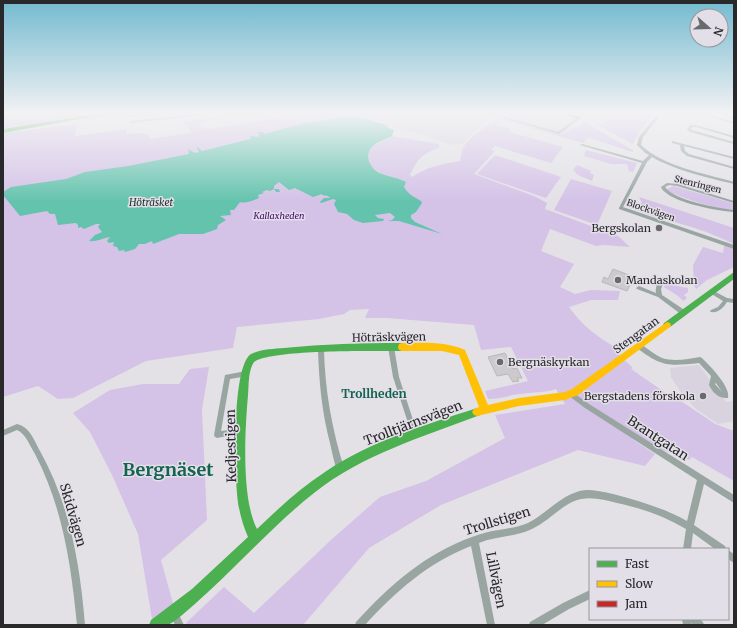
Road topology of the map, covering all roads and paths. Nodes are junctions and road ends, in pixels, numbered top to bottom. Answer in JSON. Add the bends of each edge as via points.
{"nodes":[{"id":1,"x":639,"y":143,"type":"edge"},
{"id":2,"x":679,"y":143,"type":"edge"},
{"id":3,"x":682,"y":144,"type":"junction"},
{"id":4,"x":582,"y":145,"type":"dead end"},
{"id":5,"x":651,"y":156,"type":"junction"},
{"id":6,"x":734,"y":158,"type":"edge"},
{"id":7,"x":644,"y":162,"type":"junction"},
{"id":8,"x":734,"y":167,"type":"edge"},
{"id":9,"x":734,"y":183,"type":"edge"},
{"id":10,"x":734,"y":202,"type":"edge"},
{"id":11,"x":734,"y":211,"type":"edge"},
{"id":12,"x":734,"y":247,"type":"edge"},
{"id":13,"x":734,"y":275,"type":"edge"},
{"id":14,"x":662,"y":279,"type":"dead end"},
{"id":15,"x":639,"y":288,"type":"dead end"},
{"id":16,"x":712,"y":292,"type":"junction"},
{"id":17,"x":660,"y":296,"type":"junction"},
{"id":18,"x":726,"y":300,"type":"junction"},
{"id":19,"x":734,"y":301,"type":"edge"},
{"id":20,"x":713,"y":311,"type":"dead end"},
{"id":21,"x":684,"y":313,"type":"junction"},
{"id":22,"x":639,"y":346,"type":"junction"},
{"id":23,"x":391,"y":347,"type":"junction"},
{"id":24,"x":321,"y":350,"type":"junction"},
{"id":25,"x":255,"y":356,"type":"joint"},
{"id":26,"x":246,"y":374,"type":"junction"},
{"id":27,"x":714,"y":376,"type":"dead end"},
{"id":28,"x":571,"y":394,"type":"junction"},
{"id":29,"x":485,"y":409,"type":"junction"},
{"id":30,"x":241,"y":431,"type":"junction"},
{"id":31,"x":414,"y":432,"type":"junction"},
{"id":32,"x":3,"y":433,"type":"edge"},
{"id":33,"x":340,"y":468,"type":"junction"},
{"id":34,"x":701,"y":479,"type":"junction"},
{"id":35,"x":734,"y":499,"type":"edge"},
{"id":36,"x":690,"y":526,"type":"junction"},
{"id":37,"x":255,"y":538,"type":"junction"},
{"id":38,"x":474,"y":540,"type":"junction"},
{"id":39,"x":687,"y":548,"type":"edge"},
{"id":40,"x":721,"y":548,"type":"edge"},
{"id":41,"x":589,"y":594,"type":"edge"},
{"id":42,"x":174,"y":614,"type":"junction"},
{"id":43,"x":82,"y":625,"type":"edge"},
{"id":44,"x":156,"y":625,"type":"edge"},
{"id":45,"x":180,"y":625,"type":"edge"},
{"id":46,"x":359,"y":625,"type":"edge"},
{"id":47,"x":491,"y":625,"type":"edge"},
{"id":48,"x":533,"y":625,"type":"edge"}],
"edges":[{"from":1,"to":5,"type":"street","via":[[642,150]]},
{"from":2,"to":3,"type":"street"},
{"from":3,"to":6,"type":"street"},
{"from":3,"to":8,"type":"street","via":[[683,151],[688,155]]},
{"from":4,"to":7,"type":"street"},
{"from":5,"to":7,"type":"street","name":"Blockvägen"},
{"from":5,"to":9,"type":"street"},
{"from":7,"to":12,"type":"street","name":"Blockvägen","via":[[621,208]]},
{"from":10,"to":11,"type":"street","name":"Stenringen","via":[[677,185],[668,184],[663,187],[667,192],[681,198]]},
{"from":13,"to":16,"type":"street","name":"Stengatan"},
{"from":14,"to":17,"type":"street","via":[[658,289]]},
{"from":15,"to":17,"type":"street"},
{"from":16,"to":18,"type":"street"},
{"from":16,"to":21,"type":"street","name":"Stengatan"},
{"from":17,"to":21,"type":"street"},
{"from":18,"to":19,"type":"street"},
{"from":18,"to":20,"type":"street","via":[[720,308]]},
{"from":21,"to":22,"type":"street","name":"Stengatan"},
{"from":22,"to":27,"type":"street","via":[[663,362],[700,360]]},
{"from":22,"to":28,"type":"street","name":"Stengatan"},
{"from":23,"to":24,"type":"street","name":"Höträskvägen"},
{"from":23,"to":29,"type":"street","name":"Höträskvägen","via":[[458,350],[462,353]]},
{"from":23,"to":31,"type":"street","via":[[396,377]]},
{"from":24,"to":25,"type":"street","name":"Höträskvägen"},
{"from":24,"to":33,"type":"street","via":[[321,375],[326,412]]},
{"from":25,"to":26,"type":"street","name":"Kedjestigen","via":[[249,362]]},
{"from":26,"to":30,"type":"street","name":"Kedjestigen"},
{"from":26,"to":30,"type":"street","via":[[227,377],[216,435]]},
{"from":28,"to":29,"type":"street","name":"Trolltjärnsvägen"},
{"from":28,"to":34,"type":"street","name":"Brantgatan"},
{"from":29,"to":31,"type":"street","name":"Trolltjärnsvägen"},
{"from":30,"to":37,"type":"street","name":"Kedjestigen","via":[[246,512]]},
{"from":31,"to":33,"type":"street","name":"Trolltjärnsvägen"},
{"from":32,"to":43,"type":"street","name":"Skidvägen","via":[[19,427],[26,433],[58,498],[74,563]]},
{"from":33,"to":37,"type":"street","name":"Trolltjärnsvägen","via":[[302,495]]},
{"from":34,"to":35,"type":"street","name":"Brantgatan"},
{"from":34,"to":36,"type":"street"},
{"from":36,"to":38,"type":"street","name":"Trollstigen","via":[[631,501],[593,494],[564,502],[549,515],[523,529]]},
{"from":36,"to":39,"type":"street"},
{"from":36,"to":40,"type":"street","name":"Trollstigen"},
{"from":37,"to":42,"type":"street","name":"Trolltjärnsvägen"},
{"from":38,"to":46,"type":"street","name":"Trollstigen","via":[[436,559],[407,578],[388,593]]},
{"from":38,"to":47,"type":"street","name":"Lillvägen"},
{"from":41,"to":48,"type":"street"},
{"from":42,"to":44,"type":"street","name":"Trolltjärnsvägen"},
{"from":42,"to":45,"type":"street"}]}
